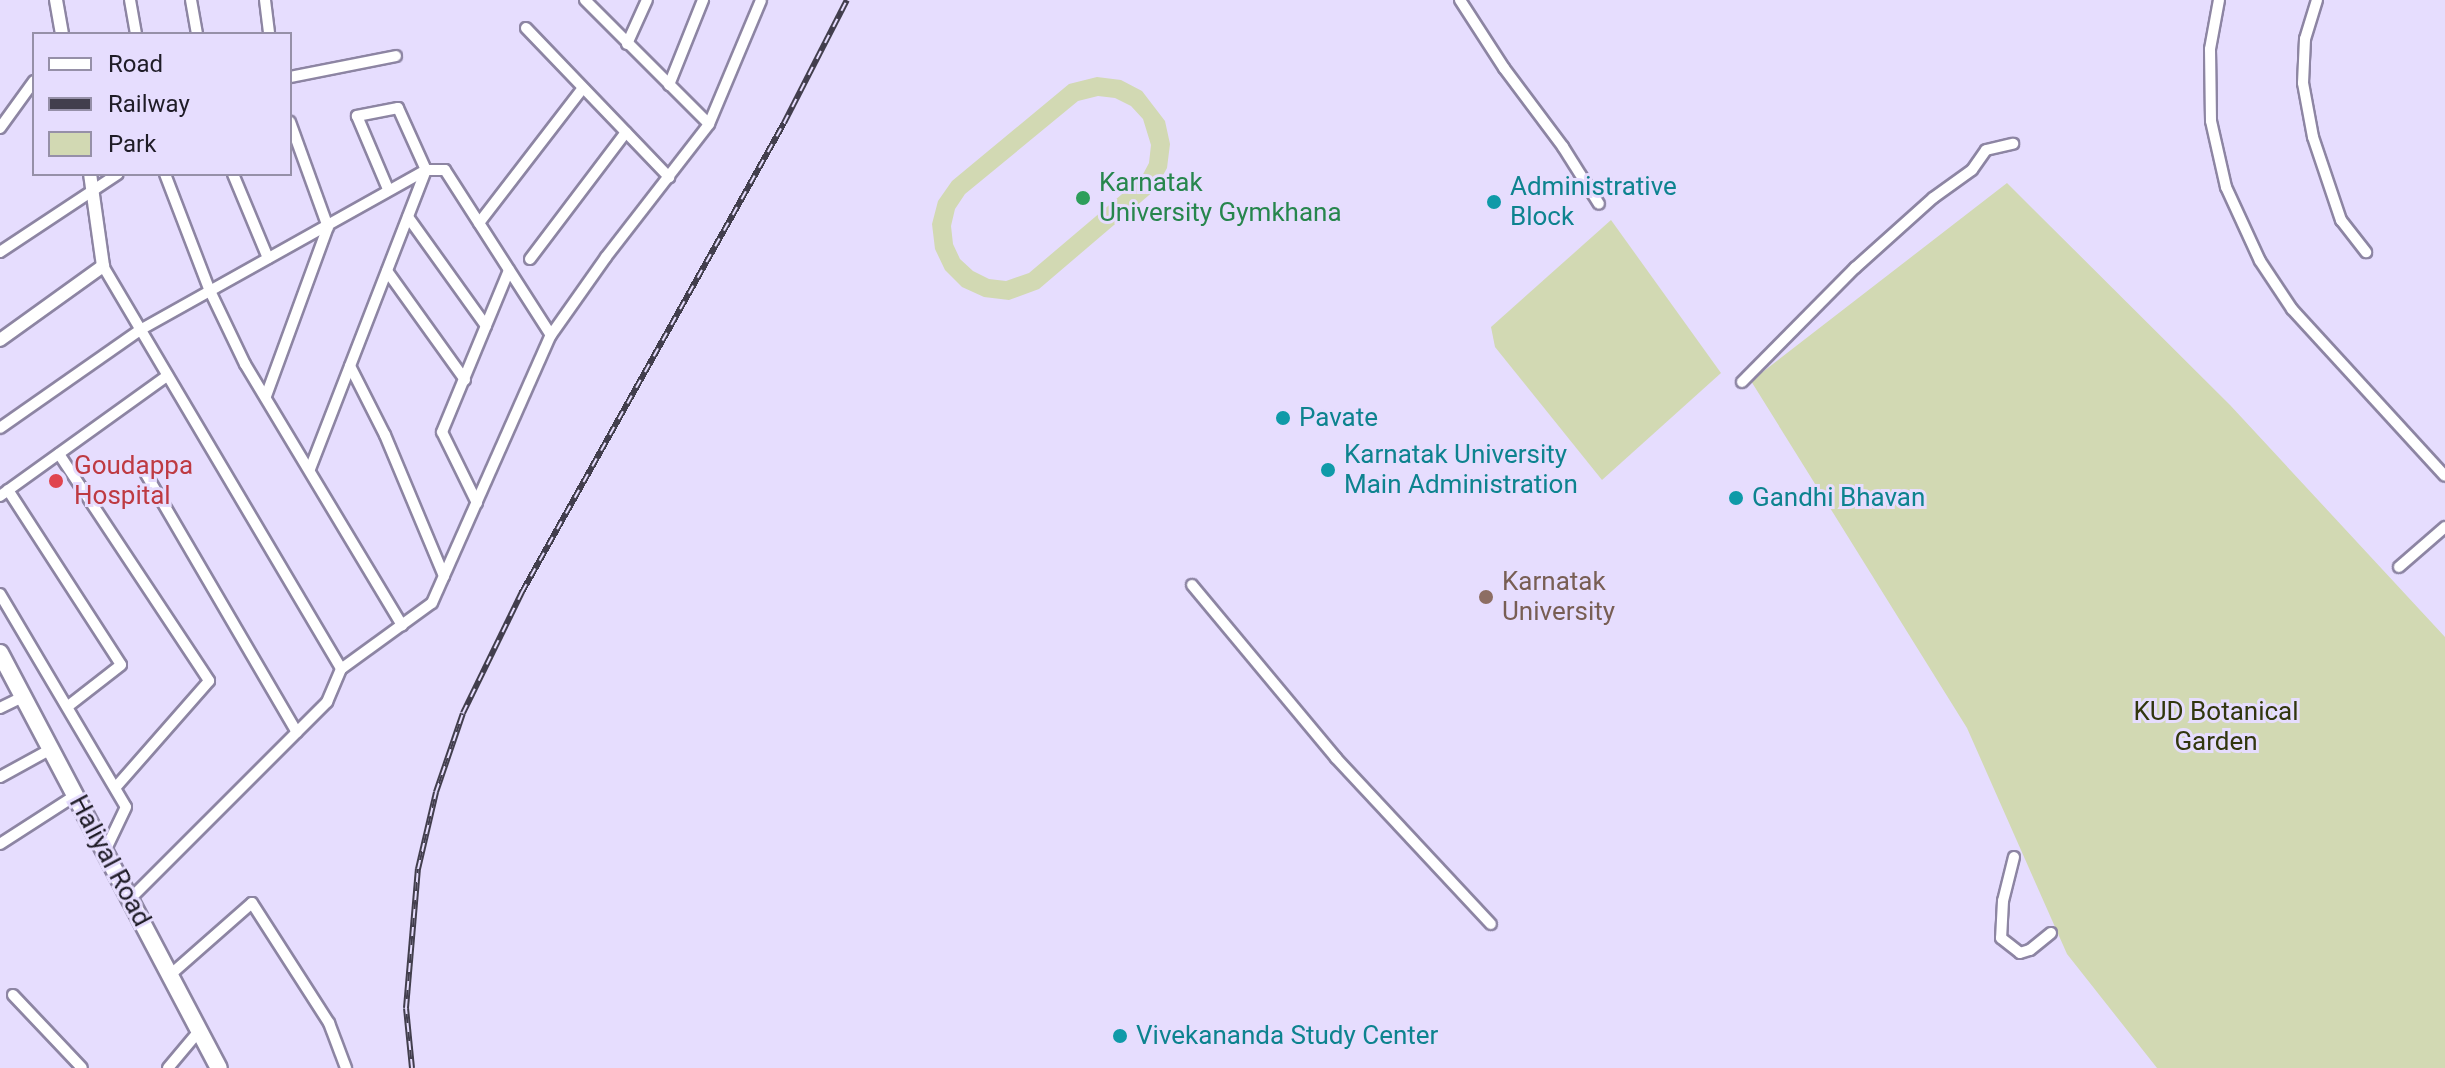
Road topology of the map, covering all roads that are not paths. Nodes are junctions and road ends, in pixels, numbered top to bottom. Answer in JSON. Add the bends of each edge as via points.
{"nodes":[{"id":1,"x":56,"y":0,"type":"edge"},
{"id":2,"x":130,"y":0,"type":"edge"},
{"id":3,"x":191,"y":0,"type":"edge"},
{"id":4,"x":265,"y":0,"type":"edge"},
{"id":5,"x":585,"y":0,"type":"edge"},
{"id":6,"x":647,"y":0,"type":"edge"},
{"id":7,"x":703,"y":0,"type":"edge"},
{"id":8,"x":761,"y":0,"type":"edge"},
{"id":9,"x":1460,"y":0,"type":"edge"},
{"id":10,"x":2219,"y":0,"type":"edge"},
{"id":11,"x":2317,"y":0,"type":"edge"},
{"id":12,"x":526,"y":28,"type":"dead end"},
{"id":13,"x":62,"y":32,"type":"edge"},
{"id":14,"x":136,"y":32,"type":"edge"},
{"id":15,"x":197,"y":32,"type":"edge"},
{"id":16,"x":269,"y":32,"type":"edge"},
{"id":17,"x":627,"y":44,"type":"junction"},
{"id":18,"x":396,"y":56,"type":"dead end"},
{"id":19,"x":292,"y":77,"type":"edge"},
{"id":20,"x":32,"y":84,"type":"edge"},
{"id":21,"x":669,"y":85,"type":"junction"},
{"id":22,"x":583,"y":88,"type":"junction"},
{"id":23,"x":709,"y":124,"type":"junction"},
{"id":24,"x":0,"y":128,"type":"edge"},
{"id":25,"x":292,"y":128,"type":"edge"},
{"id":26,"x":626,"y":132,"type":"junction"},
{"id":27,"x":2013,"y":144,"type":"dead end"},
{"id":28,"x":426,"y":170,"type":"junction"},
{"id":29,"x":90,"y":176,"type":"edge"},
{"id":30,"x":115,"y":176,"type":"edge"},
{"id":31,"x":166,"y":176,"type":"edge"},
{"id":32,"x":234,"y":176,"type":"edge"},
{"id":33,"x":669,"y":177,"type":"junction"},
{"id":34,"x":388,"y":189,"type":"junction"},
{"id":35,"x":93,"y":190,"type":"junction"},
{"id":36,"x":1599,"y":204,"type":"dead end"},
{"id":37,"x":408,"y":217,"type":"junction"},
{"id":38,"x":479,"y":223,"type":"junction"},
{"id":39,"x":328,"y":227,"type":"junction"},
{"id":40,"x":0,"y":252,"type":"edge"},
{"id":41,"x":2366,"y":252,"type":"dead end"},
{"id":42,"x":268,"y":258,"type":"junction"},
{"id":43,"x":530,"y":259,"type":"dead end"},
{"id":44,"x":103,"y":266,"type":"junction"},
{"id":45,"x":509,"y":270,"type":"junction"},
{"id":46,"x":387,"y":271,"type":"junction"},
{"id":47,"x":210,"y":291,"type":"junction"},
{"id":48,"x":486,"y":326,"type":"junction"},
{"id":49,"x":140,"y":330,"type":"junction"},
{"id":50,"x":551,"y":335,"type":"junction"},
{"id":51,"x":0,"y":340,"type":"edge"},
{"id":52,"x":350,"y":366,"type":"junction"},
{"id":53,"x":167,"y":376,"type":"junction"},
{"id":54,"x":465,"y":380,"type":"junction"},
{"id":55,"x":1742,"y":382,"type":"dead end"},
{"id":56,"x":266,"y":396,"type":"junction"},
{"id":57,"x":0,"y":428,"type":"edge"},
{"id":58,"x":59,"y":454,"type":"junction"},
{"id":59,"x":310,"y":469,"type":"junction"},
{"id":60,"x":146,"y":474,"type":"dead end"},
{"id":61,"x":2445,"y":476,"type":"edge"},
{"id":62,"x":4,"y":493,"type":"edge"},
{"id":63,"x":477,"y":503,"type":"junction"},
{"id":64,"x":2445,"y":527,"type":"edge"},
{"id":65,"x":2399,"y":567,"type":"dead end"},
{"id":66,"x":444,"y":576,"type":"junction"},
{"id":67,"x":1192,"y":585,"type":"dead end"},
{"id":68,"x":0,"y":594,"type":"edge"},
{"id":69,"x":402,"y":625,"type":"junction"},
{"id":70,"x":0,"y":653,"type":"edge"},
{"id":71,"x":341,"y":669,"type":"junction"},
{"id":72,"x":23,"y":697,"type":"junction"},
{"id":73,"x":67,"y":707,"type":"junction"},
{"id":74,"x":0,"y":708,"type":"edge"},
{"id":75,"x":297,"y":732,"type":"junction"},
{"id":76,"x":51,"y":749,"type":"junction"},
{"id":77,"x":0,"y":777,"type":"edge"},
{"id":78,"x":115,"y":788,"type":"junction"},
{"id":79,"x":76,"y":795,"type":"junction"},
{"id":80,"x":0,"y":844,"type":"edge"},
{"id":81,"x":105,"y":851,"type":"junction"},
{"id":82,"x":2014,"y":857,"type":"dead end"},
{"id":83,"x":130,"y":899,"type":"junction"},
{"id":84,"x":1491,"y":924,"type":"dead end"},
{"id":85,"x":2051,"y":933,"type":"dead end"},
{"id":86,"x":170,"y":975,"type":"junction"},
{"id":87,"x":13,"y":995,"type":"dead end"},
{"id":88,"x":199,"y":1031,"type":"junction"},
{"id":89,"x":82,"y":1068,"type":"edge"},
{"id":90,"x":168,"y":1068,"type":"edge"},
{"id":91,"x":219,"y":1068,"type":"edge"},
{"id":92,"x":346,"y":1068,"type":"edge"}],
"edges":[{"from":1,"to":13,"type":"street"},
{"from":2,"to":14,"type":"street"},
{"from":3,"to":15,"type":"street"},
{"from":4,"to":16,"type":"street"},
{"from":5,"to":17,"type":"street"},
{"from":6,"to":17,"type":"street"},
{"from":7,"to":21,"type":"street"},
{"from":8,"to":23,"type":"street"},
{"from":9,"to":36,"type":"street"},
{"from":10,"to":61,"type":"street","via":[[2210,49],[2211,121],[2226,187],[2260,261],[2292,309]]},
{"from":11,"to":41,"type":"street","via":[[2305,39],[2303,83],[2313,137],[2341,220]]},
{"from":12,"to":22,"type":"street"},
{"from":17,"to":21,"type":"street"},
{"from":18,"to":19,"type":"street"},
{"from":20,"to":24,"type":"street"},
{"from":21,"to":23,"type":"street"},
{"from":22,"to":26,"type":"street"},
{"from":22,"to":38,"type":"street"},
{"from":23,"to":33,"type":"street"},
{"from":25,"to":39,"type":"street"},
{"from":26,"to":33,"type":"street"},
{"from":26,"to":43,"type":"street"},
{"from":27,"to":55,"type":"street","via":[[1986,150],[1972,170],[1855,268]]},
{"from":28,"to":34,"type":"street"},
{"from":28,"to":34,"type":"street","via":[[398,108],[357,116]]},
{"from":28,"to":37,"type":"street"},
{"from":28,"to":38,"type":"street","via":[[445,170]]},
{"from":29,"to":35,"type":"street"},
{"from":30,"to":35,"type":"street"},
{"from":31,"to":47,"type":"street"},
{"from":32,"to":42,"type":"street"},
{"from":33,"to":50,"type":"street"},
{"from":34,"to":39,"type":"street"},
{"from":35,"to":40,"type":"street"},
{"from":35,"to":44,"type":"street"},
{"from":37,"to":46,"type":"street"},
{"from":37,"to":48,"type":"street"},
{"from":38,"to":45,"type":"street"},
{"from":39,"to":42,"type":"street"},
{"from":39,"to":56,"type":"street"},
{"from":42,"to":47,"type":"street"},
{"from":44,"to":49,"type":"street"},
{"from":44,"to":51,"type":"street"},
{"from":45,"to":48,"type":"street"},
{"from":45,"to":50,"type":"street"},
{"from":46,"to":52,"type":"street"},
{"from":46,"to":54,"type":"street"},
{"from":47,"to":49,"type":"street"},
{"from":47,"to":56,"type":"street"},
{"from":48,"to":54,"type":"street"},
{"from":49,"to":53,"type":"street"},
{"from":49,"to":57,"type":"street"},
{"from":50,"to":63,"type":"street"},
{"from":52,"to":59,"type":"street"},
{"from":52,"to":66,"type":"street"},
{"from":53,"to":58,"type":"street"},
{"from":53,"to":71,"type":"street"},
{"from":54,"to":63,"type":"street","via":[[442,432]]},
{"from":56,"to":59,"type":"street"},
{"from":58,"to":62,"type":"street"},
{"from":58,"to":78,"type":"street","via":[[209,681]]},
{"from":59,"to":69,"type":"street"},
{"from":60,"to":75,"type":"street"},
{"from":62,"to":73,"type":"street","via":[[121,665]]},
{"from":63,"to":66,"type":"street"},
{"from":64,"to":65,"type":"street"},
{"from":66,"to":69,"type":"street","via":[[432,603]]},
{"from":67,"to":84,"type":"street","via":[[1336,758]]},
{"from":68,"to":73,"type":"street"},
{"from":69,"to":71,"type":"street"},
{"from":70,"to":72,"type":"main road","name":"Haliyal Road"},
{"from":71,"to":75,"type":"street","via":[[327,702]]},
{"from":72,"to":74,"type":"street"},
{"from":72,"to":76,"type":"main road","name":"Haliyal Road"},
{"from":73,"to":78,"type":"street"},
{"from":75,"to":83,"type":"street"},
{"from":76,"to":77,"type":"street"},
{"from":76,"to":79,"type":"main road","name":"Haliyal Road"},
{"from":78,"to":81,"type":"street","via":[[126,807]]},
{"from":79,"to":80,"type":"street"},
{"from":79,"to":81,"type":"main road","name":"Haliyal Road"},
{"from":81,"to":83,"type":"main road","name":"Haliyal Road"},
{"from":82,"to":85,"type":"street","via":[[2001,938],[2020,953]]},
{"from":83,"to":86,"type":"main road","name":"Haliyal Road"},
{"from":86,"to":88,"type":"main road","name":"Haliyal Road"},
{"from":86,"to":92,"type":"street","via":[[252,903],[329,1023]]},
{"from":87,"to":89,"type":"street"},
{"from":88,"to":90,"type":"street"},
{"from":88,"to":91,"type":"main road","name":"Haliyal Road"}]}
